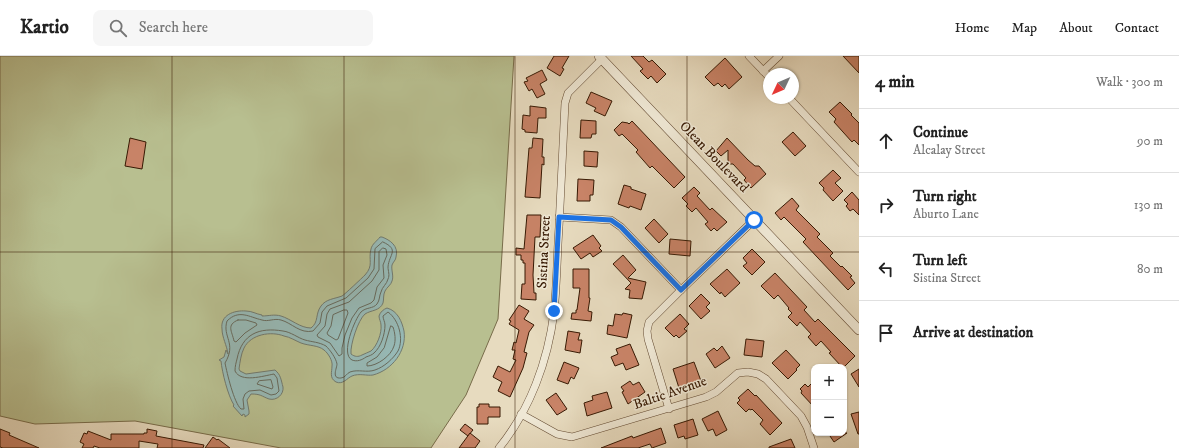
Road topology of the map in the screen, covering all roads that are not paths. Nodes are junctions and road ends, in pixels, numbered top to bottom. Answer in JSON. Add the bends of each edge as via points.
{"nodes":[{"id":1,"x":749,"y":56,"type":"edge"},
{"id":2,"x":779,"y":56,"type":"edge"},
{"id":3,"x":600,"y":58,"type":"edge"},
{"id":4,"x":766,"y":68,"type":"edge"},
{"id":5,"x":763,"y":71,"type":"edge"},
{"id":6,"x":795,"y":104,"type":"edge"},
{"id":7,"x":859,"y":172,"type":"edge"},
{"id":8,"x":559,"y":217,"type":"junction"},
{"id":9,"x":754,"y":220,"type":"junction"},
{"id":10,"x":681,"y":290,"type":"junction"},
{"id":11,"x":859,"y":330,"type":"edge"},
{"id":12,"x":669,"y":409,"type":"junction"},
{"id":13,"x":521,"y":414,"type":"junction"},
{"id":14,"x":499,"y":448,"type":"edge"},
{"id":15,"x":814,"y":448,"type":"edge"}],
"edges":[{"from":1,"to":5,"type":"street"},
{"from":2,"to":4,"type":"street"},
{"from":3,"to":8,"type":"street","name":"Sistina Street","via":[[568,93],[565,103]]},
{"from":3,"to":9,"type":"street","name":"Olean Boulevard"},
{"from":6,"to":7,"type":"street"},
{"from":8,"to":10,"type":"street","via":[[611,220],[621,227]]},
{"from":8,"to":13,"type":"street","name":"Sistina Street","via":[[556,294],[551,329],[541,370]]},
{"from":9,"to":10,"type":"street"},
{"from":9,"to":11,"type":"street","name":"Olean Boulevard"},
{"from":10,"to":12,"type":"street","via":[[650,322],[647,331]]},
{"from":12,"to":13,"type":"street","name":"Baltic Avenue","via":[[572,437],[557,434]]},
{"from":12,"to":15,"type":"street","name":"Baltic Avenue","via":[[716,392],[738,373],[758,374],[802,416]]},
{"from":13,"to":14,"type":"street","name":"Sistina Street"}]}
